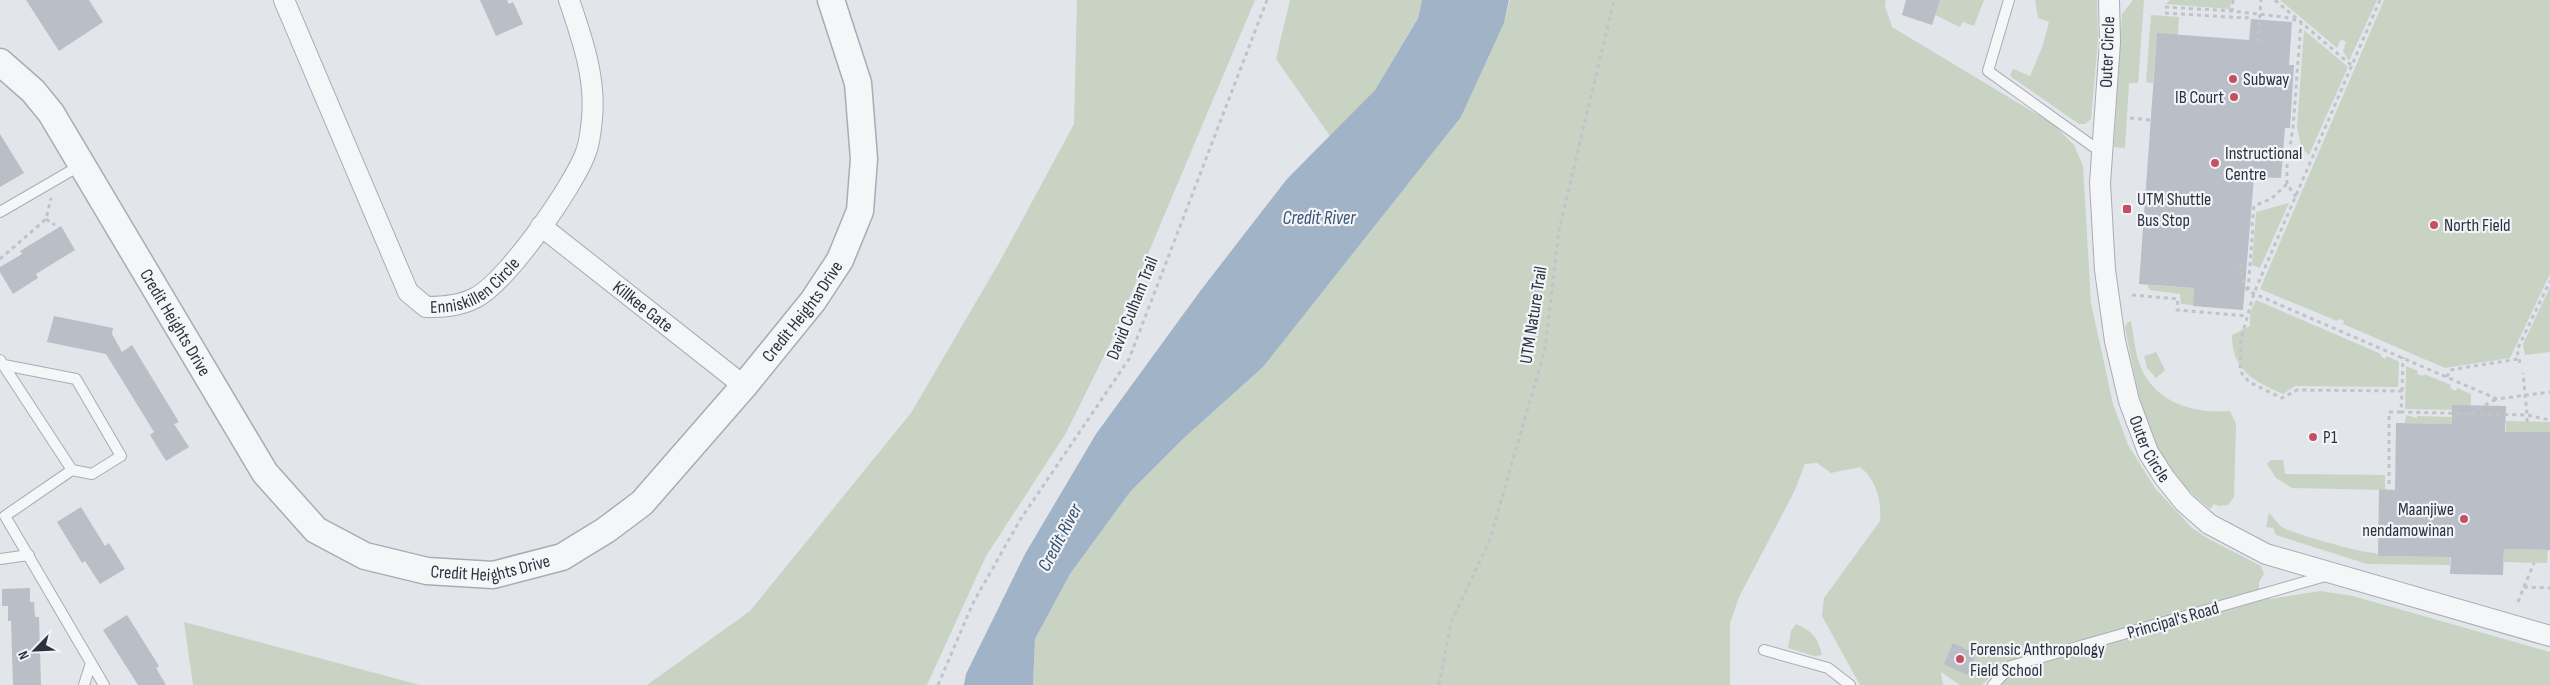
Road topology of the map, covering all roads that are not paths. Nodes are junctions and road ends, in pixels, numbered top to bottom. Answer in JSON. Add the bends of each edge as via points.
{"nodes":[{"id":1,"x":284,"y":0,"type":"edge"},
{"id":2,"x":569,"y":0,"type":"edge"},
{"id":3,"x":832,"y":0,"type":"edge"},
{"id":4,"x":2009,"y":0,"type":"edge"},
{"id":5,"x":2109,"y":0,"type":"edge"},
{"id":6,"x":0,"y":62,"type":"edge"},
{"id":7,"x":2101,"y":152,"type":"junction"},
{"id":8,"x":82,"y":165,"type":"junction"},
{"id":9,"x":0,"y":212,"type":"edge"},
{"id":10,"x":541,"y":226,"type":"junction"},
{"id":11,"x":2,"y":363,"type":"edge"},
{"id":12,"x":744,"y":386,"type":"junction"},
{"id":13,"x":72,"y":470,"type":"junction"},
{"id":14,"x":29,"y":555,"type":"junction"},
{"id":15,"x":0,"y":559,"type":"edge"},
{"id":16,"x":2332,"y":574,"type":"junction"},
{"id":17,"x":2550,"y":636,"type":"edge"},
{"id":18,"x":1764,"y":650,"type":"dead end"},
{"id":19,"x":91,"y":663,"type":"junction"},
{"id":20,"x":84,"y":685,"type":"edge"},
{"id":21,"x":104,"y":685,"type":"edge"},
{"id":22,"x":1850,"y":685,"type":"edge"},
{"id":23,"x":1993,"y":685,"type":"edge"}],
"edges":[{"from":1,"to":10,"type":"street","name":"Enniskillen Circle","via":[[408,292],[426,307],[450,306],[475,298],[502,278]]},
{"from":2,"to":10,"type":"street","name":"Enniskillen Circle","via":[[587,58],[592,117],[587,150],[579,169]]},
{"from":3,"to":12,"type":"street","name":"Credit Heights Drive","via":[[858,83],[864,159],[860,211],[840,260],[813,301]]},
{"from":4,"to":7,"type":"lane","via":[[1988,71]]},
{"from":5,"to":7,"type":"street","name":"Outer Circle","via":[[2110,42]]},
{"from":6,"to":8,"type":"street","name":"Credit Heights Drive","via":[[33,91],[51,113]]},
{"from":7,"to":16,"type":"street","name":"Outer Circle","via":[[2101,210],[2110,307],[2129,401],[2148,452],[2184,502],[2209,524],[2266,554]]},
{"from":8,"to":9,"type":"lane"},
{"from":8,"to":12,"type":"street","name":"Credit Heights Drive","via":[[266,473],[316,530],[366,556],[427,570],[494,575],[562,557],[642,503]]},
{"from":10,"to":12,"type":"street","name":"Killkee Gate"},
{"from":11,"to":13,"type":"lane"},
{"from":11,"to":13,"type":"lane","via":[[76,379],[121,456],[92,474]]},
{"from":13,"to":14,"type":"lane","via":[[6,516]]},
{"from":14,"to":15,"type":"lane"},
{"from":14,"to":19,"type":"lane"},
{"from":16,"to":17,"type":"street","name":"Outer Circle"},
{"from":16,"to":23,"type":"lane","name":"Principal's Road","via":[[2011,666]]},
{"from":18,"to":22,"type":"lane","via":[[1828,668]]},
{"from":19,"to":20,"type":"lane"},
{"from":19,"to":21,"type":"lane"}]}
